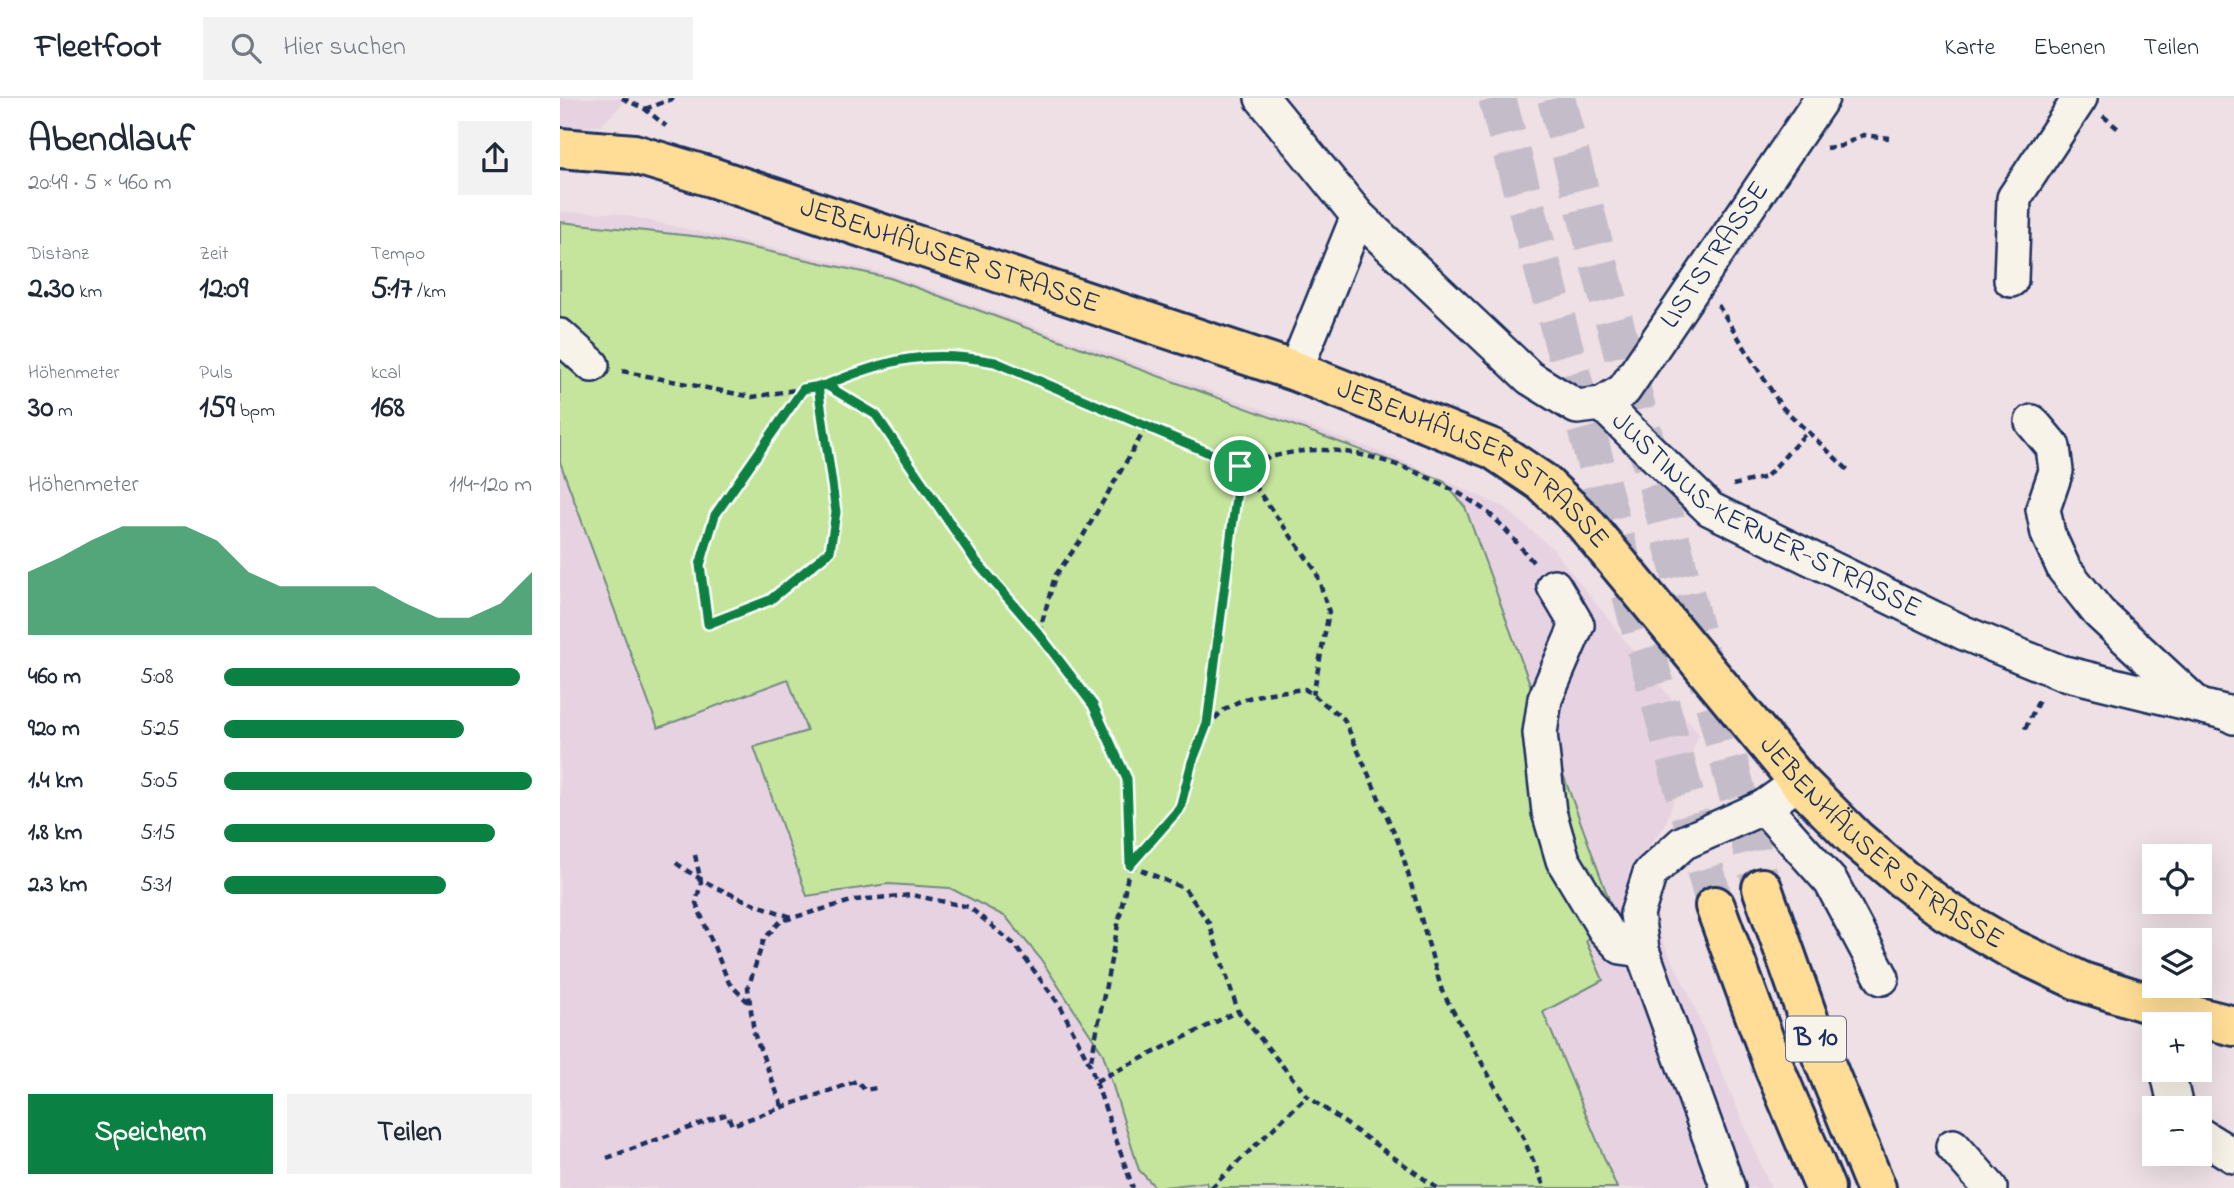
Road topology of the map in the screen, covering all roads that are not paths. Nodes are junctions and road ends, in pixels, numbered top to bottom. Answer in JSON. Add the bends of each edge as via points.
{"nodes":[{"id":1,"x":1262,"y":98,"type":"edge"},
{"id":2,"x":1822,"y":98,"type":"edge"},
{"id":3,"x":2080,"y":98,"type":"edge"},
{"id":4,"x":560,"y":148,"type":"edge"},
{"id":5,"x":1358,"y":216,"type":"junction"},
{"id":6,"x":2011,"y":280,"type":"dead end"},
{"id":7,"x":560,"y":336,"type":"edge"},
{"id":8,"x":592,"y":365,"type":"road end"},
{"id":9,"x":1295,"y":371,"type":"junction"},
{"id":10,"x":1602,"y":404,"type":"junction"},
{"id":11,"x":2032,"y":422,"type":"dead end"},
{"id":12,"x":1554,"y":586,"type":"road end"},
{"id":13,"x":2199,"y":705,"type":"junction"},
{"id":14,"x":2234,"y":717,"type":"edge"},
{"id":15,"x":1799,"y":782,"type":"junction"},
{"id":16,"x":1764,"y":807,"type":"junction"},
{"id":17,"x":1762,"y":888,"type":"tunnel mouth"},
{"id":18,"x":1715,"y":906,"type":"tunnel mouth"},
{"id":19,"x":1642,"y":950,"type":"junction"},
{"id":20,"x":1882,"y":978,"type":"dead end"},
{"id":21,"x":2157,"y":1012,"type":"edge"},
{"id":22,"x":2212,"y":1023,"type":"edge"},
{"id":23,"x":2234,"y":1026,"type":"edge"},
{"id":24,"x":2212,"y":1142,"type":"edge"},
{"id":25,"x":1953,"y":1146,"type":"dead end"},
{"id":26,"x":2234,"y":1156,"type":"edge"},
{"id":27,"x":1728,"y":1188,"type":"edge"},
{"id":28,"x":1825,"y":1188,"type":"edge"},
{"id":29,"x":1876,"y":1188,"type":"edge"},
{"id":30,"x":1990,"y":1188,"type":"edge"}],
"edges":[{"from":1,"to":5,"type":"street","name":"JUSTINUS-KERNER-STRASSE"},
{"from":2,"to":10,"type":"street","name":"LISTSTRASSE","via":[[1624,390]]},
{"from":3,"to":6,"type":"street","via":[[2014,198]]},
{"from":4,"to":9,"type":"main road","name":"JEBENHÄUSER STRASSE","via":[[634,154],[711,177]]},
{"from":5,"to":9,"type":"street"},
{"from":5,"to":10,"type":"street","name":"JUSTINUS-KERNER-STRASSE","via":[[1530,378],[1577,407]]},
{"from":7,"to":8,"type":"street"},
{"from":9,"to":15,"type":"main road","name":"JEBENHÄUSER STRASSE","via":[[1493,449],[1542,482],[1583,521]]},
{"from":10,"to":13,"type":"street","name":"JUSTINUS-KERNER-STRASSE","via":[[1714,511],[1964,633],[2054,670]]},
{"from":11,"to":13,"type":"street","via":[[2053,447],[2056,471],[2043,509],[2048,534],[2064,569],[2099,612]]},
{"from":12,"to":19,"type":"street","via":[[1577,625],[1545,699],[1540,733],[1549,812],[1563,860],[1605,930],[1621,947]]},
{"from":13,"to":14,"type":"street","name":"JUSTINUS-KERNER-STRASSE"},
{"from":15,"to":16,"type":"street"},
{"from":15,"to":21,"type":"main road","name":"JEBENHÄUSER STRASSE","via":[[1856,839],[1946,911],[2010,948]]},
{"from":16,"to":19,"type":"street","via":[[1683,843],[1650,873],[1637,914]]},
{"from":16,"to":20,"type":"street","via":[[1830,882]]},
{"from":17,"to":29,"type":"main road","number":"B 10","via":[[1819,1049]]},
{"from":18,"to":28,"type":"main road","number":"B 10","via":[[1774,1067]]},
{"from":19,"to":27,"type":"street"},
{"from":22,"to":23,"type":"main road","name":"JEBENHÄUSER STRASSE"},
{"from":24,"to":26,"type":"street"},
{"from":25,"to":30,"type":"street"}]}
